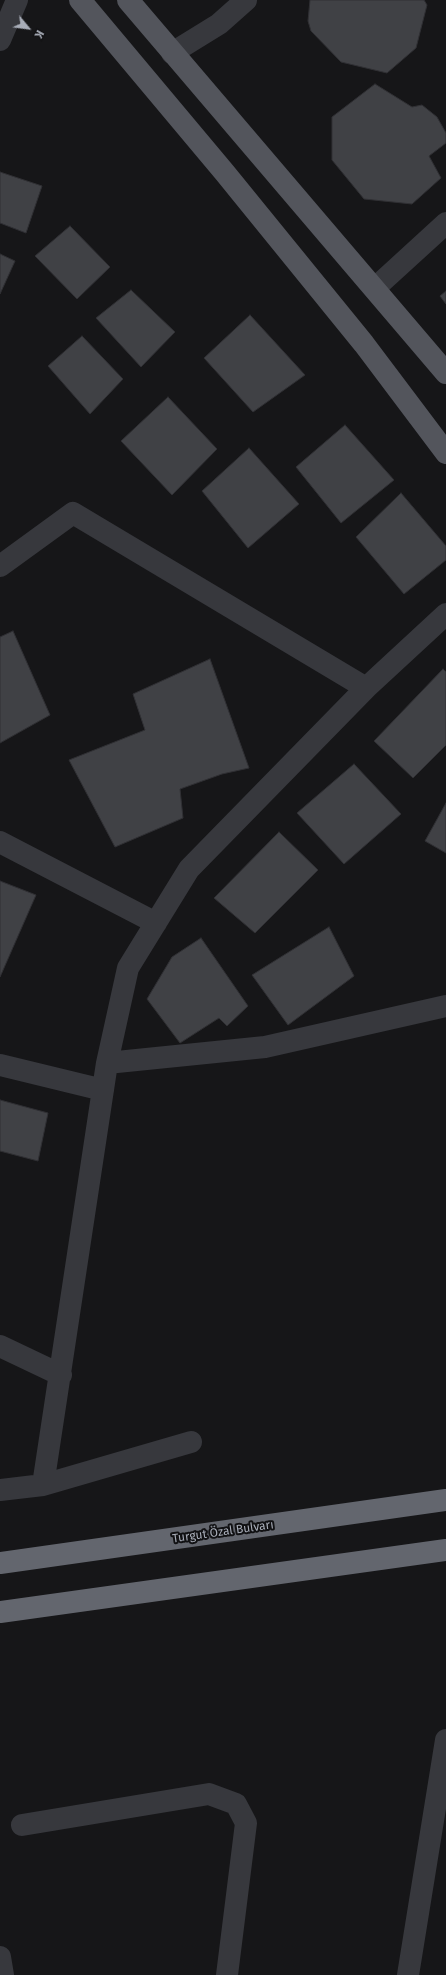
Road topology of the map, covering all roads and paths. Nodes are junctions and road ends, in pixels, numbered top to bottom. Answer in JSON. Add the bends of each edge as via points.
{"nodes":[{"id":1,"x":17,"y":0,"type":"edge"},
{"id":2,"x":80,"y":0,"type":"edge"},
{"id":3,"x":128,"y":0,"type":"edge"},
{"id":4,"x":246,"y":0,"type":"edge"},
{"id":5,"x":0,"y":40,"type":"edge"},
{"id":6,"x":172,"y":53,"type":"junction"},
{"id":7,"x":446,"y":223,"type":"edge"},
{"id":8,"x":375,"y":288,"type":"junction"},
{"id":9,"x":446,"y":373,"type":"edge"},
{"id":10,"x":446,"y":453,"type":"edge"},
{"id":11,"x":0,"y":566,"type":"edge"},
{"id":12,"x":446,"y":614,"type":"edge"},
{"id":13,"x":366,"y":688,"type":"junction"},
{"id":14,"x":0,"y":842,"type":"edge"},
{"id":15,"x":156,"y":922,"type":"junction"},
{"id":16,"x":446,"y":1006,"type":"edge"},
{"id":17,"x":107,"y":1063,"type":"junction"},
{"id":18,"x":0,"y":1065,"type":"edge"},
{"id":19,"x":103,"y":1090,"type":"junction"},
{"id":20,"x":0,"y":1346,"type":"edge"},
{"id":21,"x":61,"y":1375,"type":"junction"},
{"id":22,"x":191,"y":1442,"type":"dead end"},
{"id":23,"x":43,"y":1485,"type":"junction"},
{"id":24,"x":0,"y":1490,"type":"edge"},
{"id":25,"x":446,"y":1500,"type":"edge"},
{"id":26,"x":446,"y":1550,"type":"edge"},
{"id":27,"x":0,"y":1563,"type":"edge"},
{"id":28,"x":0,"y":1612,"type":"edge"},
{"id":29,"x":446,"y":1740,"type":"edge"},
{"id":30,"x":22,"y":1825,"type":"dead end"},
{"id":31,"x":0,"y":1957,"type":"edge"},
{"id":32,"x":3,"y":1975,"type":"edge"},
{"id":33,"x":227,"y":1975,"type":"edge"},
{"id":34,"x":408,"y":1975,"type":"edge"}],
"edges":[{"from":1,"to":5,"type":"street"},
{"from":2,"to":10,"type":"main road","via":[[364,344]]},
{"from":3,"to":6,"type":"main road"},
{"from":4,"to":6,"type":"street","via":[[220,24]]},
{"from":6,"to":8,"type":"main road"},
{"from":7,"to":8,"type":"street"},
{"from":8,"to":9,"type":"main road"},
{"from":11,"to":13,"type":"street","via":[[73,513]]},
{"from":12,"to":13,"type":"street"},
{"from":13,"to":15,"type":"street","via":[[189,869]]},
{"from":14,"to":15,"type":"street"},
{"from":15,"to":17,"type":"street","via":[[128,968]]},
{"from":16,"to":17,"type":"street","via":[[265,1047]]},
{"from":17,"to":19,"type":"street"},
{"from":18,"to":19,"type":"street"},
{"from":19,"to":21,"type":"street"},
{"from":20,"to":21,"type":"street"},
{"from":21,"to":23,"type":"street"},
{"from":22,"to":23,"type":"street"},
{"from":23,"to":24,"type":"street"},
{"from":25,"to":27,"type":"highway","name":"Turgut Özal Bulvarı"},
{"from":26,"to":28,"type":"highway"},
{"from":29,"to":34,"type":"street"},
{"from":30,"to":33,"type":"street","via":[[209,1794],[236,1804],[246,1823]]},
{"from":31,"to":32,"type":"street"}]}
